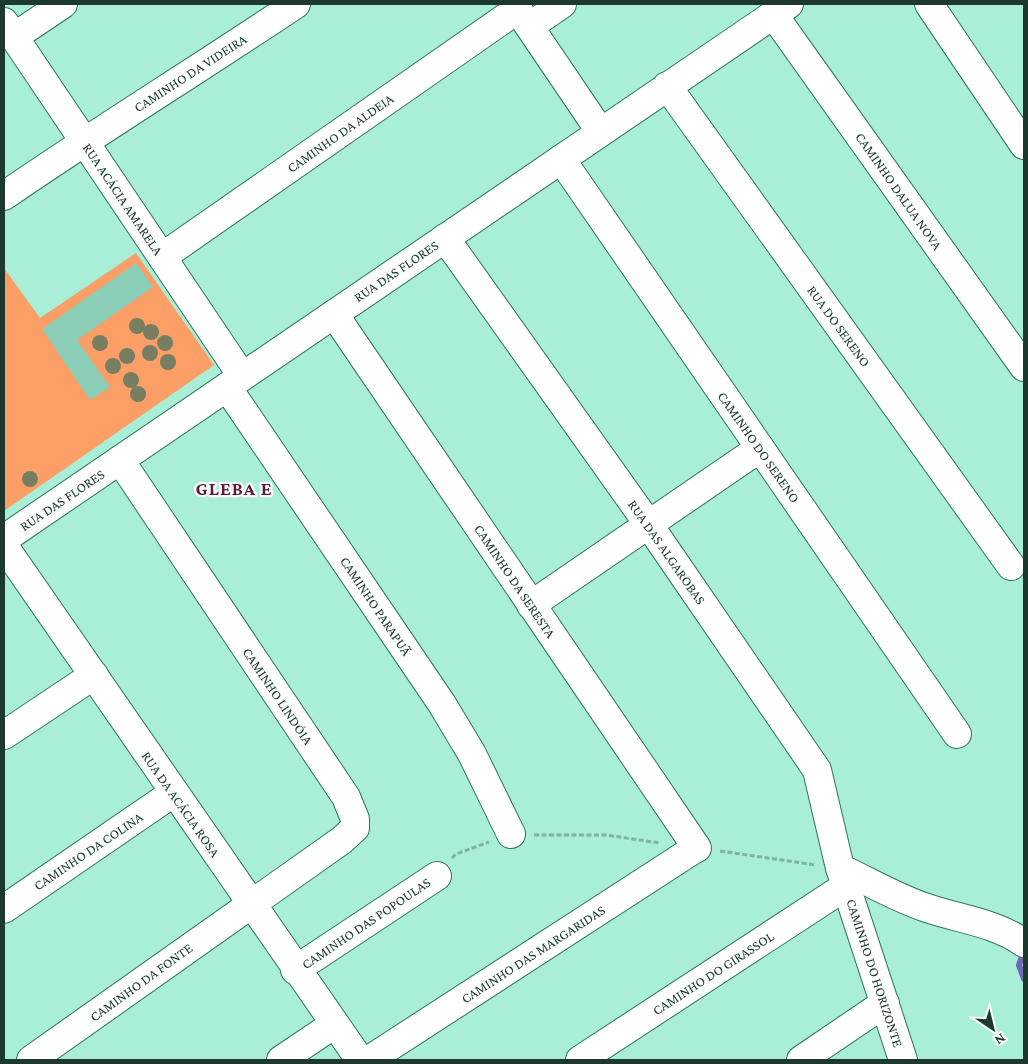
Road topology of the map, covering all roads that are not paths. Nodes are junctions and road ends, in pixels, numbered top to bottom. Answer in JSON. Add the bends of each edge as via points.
{"nodes":[{"id":1,"x":64,"y":4,"type":"edge"},
{"id":2,"x":296,"y":4,"type":"edge"},
{"id":3,"x":562,"y":4,"type":"edge"},
{"id":4,"x":929,"y":4,"type":"edge"},
{"id":5,"x":781,"y":9,"type":"edge"},
{"id":6,"x":521,"y":13,"type":"edge"},
{"id":7,"x":9,"y":30,"type":"edge"},
{"id":8,"x":667,"y":86,"type":"junction"},
{"id":9,"x":600,"y":132,"type":"junction"},
{"id":10,"x":84,"y":141,"type":"junction"},
{"id":11,"x":1024,"y":145,"type":"edge"},
{"id":12,"x":561,"y":159,"type":"junction"},
{"id":13,"x":4,"y":196,"type":"edge"},
{"id":14,"x":445,"y":238,"type":"junction"},
{"id":15,"x":162,"y":257,"type":"junction"},
{"id":16,"x":334,"y":314,"type":"junction"},
{"id":17,"x":1024,"y":367,"type":"edge"},
{"id":18,"x":235,"y":381,"type":"junction"},
{"id":19,"x":760,"y":448,"type":"junction"},
{"id":20,"x":120,"y":460,"type":"junction"},
{"id":21,"x":649,"y":525,"type":"junction"},
{"id":22,"x":4,"y":539,"type":"edge"},
{"id":23,"x":4,"y":546,"type":"edge"},
{"id":24,"x":1011,"y":566,"type":"dead end"},
{"id":25,"x":532,"y":605,"type":"junction"},
{"id":26,"x":94,"y":675,"type":"junction"},
{"id":27,"x":957,"y":734,"type":"dead end"},
{"id":28,"x":4,"y":735,"type":"edge"},
{"id":29,"x":173,"y":793,"type":"junction"},
{"id":30,"x":511,"y":834,"type":"road end"},
{"id":31,"x":697,"y":848,"type":"joint"},
{"id":32,"x":437,"y":876,"type":"road end"},
{"id":33,"x":843,"y":877,"type":"junction"},
{"id":34,"x":250,"y":904,"type":"junction"},
{"id":35,"x":4,"y":909,"type":"edge"},
{"id":36,"x":1017,"y":938,"type":"edge"},
{"id":37,"x":295,"y":970,"type":"junction"},
{"id":38,"x":885,"y":1003,"type":"junction"},
{"id":39,"x":333,"y":1025,"type":"junction"},
{"id":40,"x":31,"y":1060,"type":"edge"},
{"id":41,"x":281,"y":1060,"type":"edge"},
{"id":42,"x":360,"y":1060,"type":"edge"},
{"id":43,"x":369,"y":1060,"type":"edge"},
{"id":44,"x":580,"y":1060,"type":"edge"},
{"id":45,"x":801,"y":1060,"type":"edge"},
{"id":46,"x":903,"y":1060,"type":"edge"}],
"edges":[{"from":1,"to":7,"type":"street"},
{"from":2,"to":10,"type":"street","name":"CAMINHO DA VIDEIRA","via":[[205,66]]},
{"from":3,"to":6,"type":"street","name":"CAMINHO DA ALDEIA"},
{"from":4,"to":11,"type":"street"},
{"from":5,"to":8,"type":"street","name":"RUA DAS FLORES"},
{"from":5,"to":17,"type":"street","name":"CAMINHO DALUA NOVA"},
{"from":6,"to":9,"type":"street"},
{"from":6,"to":15,"type":"street","name":"CAMINHO DA ALDEIA"},
{"from":7,"to":10,"type":"street","name":"RUA ACÁCIA AMARELA"},
{"from":8,"to":9,"type":"street","name":"RUA DAS FLORES"},
{"from":8,"to":24,"type":"street","name":"RUA DO SERENO"},
{"from":9,"to":12,"type":"street","name":"RUA DAS FLORES"},
{"from":10,"to":13,"type":"street","name":"CAMINHO DA VIDEIRA"},
{"from":10,"to":15,"type":"street","name":"RUA ACÁCIA AMARELA"},
{"from":12,"to":14,"type":"street","name":"RUA DAS FLORES"},
{"from":12,"to":19,"type":"street","name":"CAMINHO DO SERENO"},
{"from":14,"to":16,"type":"street","name":"RUA DAS FLORES"},
{"from":14,"to":21,"type":"street","name":"RUA DAS ALGAROBAS"},
{"from":15,"to":18,"type":"street","name":"RUA ACÁCIA AMARELA"},
{"from":16,"to":18,"type":"street","name":"RUA DAS FLORES"},
{"from":16,"to":25,"type":"street","name":"CAMINHO DA SERESTA"},
{"from":18,"to":20,"type":"street","name":"RUA DAS FLORES"},
{"from":18,"to":30,"type":"street","name":"CAMINHO PARAPUÃ","via":[[442,704],[480,768]]},
{"from":19,"to":21,"type":"street"},
{"from":19,"to":27,"type":"street","name":"CAMINHO DO SERENO"},
{"from":20,"to":22,"type":"street","name":"RUA DAS FLORES"},
{"from":20,"to":34,"type":"street","name":"CAMINHO LINDÓIA","via":[[346,797],[355,819],[355,828],[342,840]]},
{"from":21,"to":25,"type":"street"},
{"from":21,"to":33,"type":"street","name":"RUA DAS ALGAROBAS","via":[[817,770]]},
{"from":23,"to":26,"type":"street","name":"RUA DA ACÁCIA ROSA"},
{"from":25,"to":31,"type":"street","name":"CAMINHO DA SERESTA"},
{"from":26,"to":28,"type":"street"},
{"from":26,"to":29,"type":"street","name":"RUA DA ACÁCIA ROSA"},
{"from":29,"to":34,"type":"street","name":"RUA DA ACÁCIA ROSA"},
{"from":29,"to":35,"type":"street","name":"CAMINHO DA COLINA"},
{"from":31,"to":43,"type":"street","name":"CAMINHO DAS MARGARIDAS"},
{"from":32,"to":37,"type":"street","name":"CAMINHO DAS POPOULAS"},
{"from":33,"to":36,"type":"street"},
{"from":33,"to":38,"type":"street","name":"CAMINHO DO HORIZONTE"},
{"from":33,"to":44,"type":"street","name":"CAMINHO DO GIRASSOL"},
{"from":34,"to":37,"type":"street","name":"RUA DA ACÁCIA ROSA"},
{"from":34,"to":40,"type":"street","name":"CAMINHO DA FONTE"},
{"from":37,"to":39,"type":"street","name":"RUA DA ACÁCIA ROSA"},
{"from":38,"to":45,"type":"street"},
{"from":38,"to":46,"type":"street","name":"CAMINHO DO HORIZONTE"},
{"from":39,"to":41,"type":"street"},
{"from":39,"to":42,"type":"street","name":"RUA DA ACÁCIA ROSA"}]}
